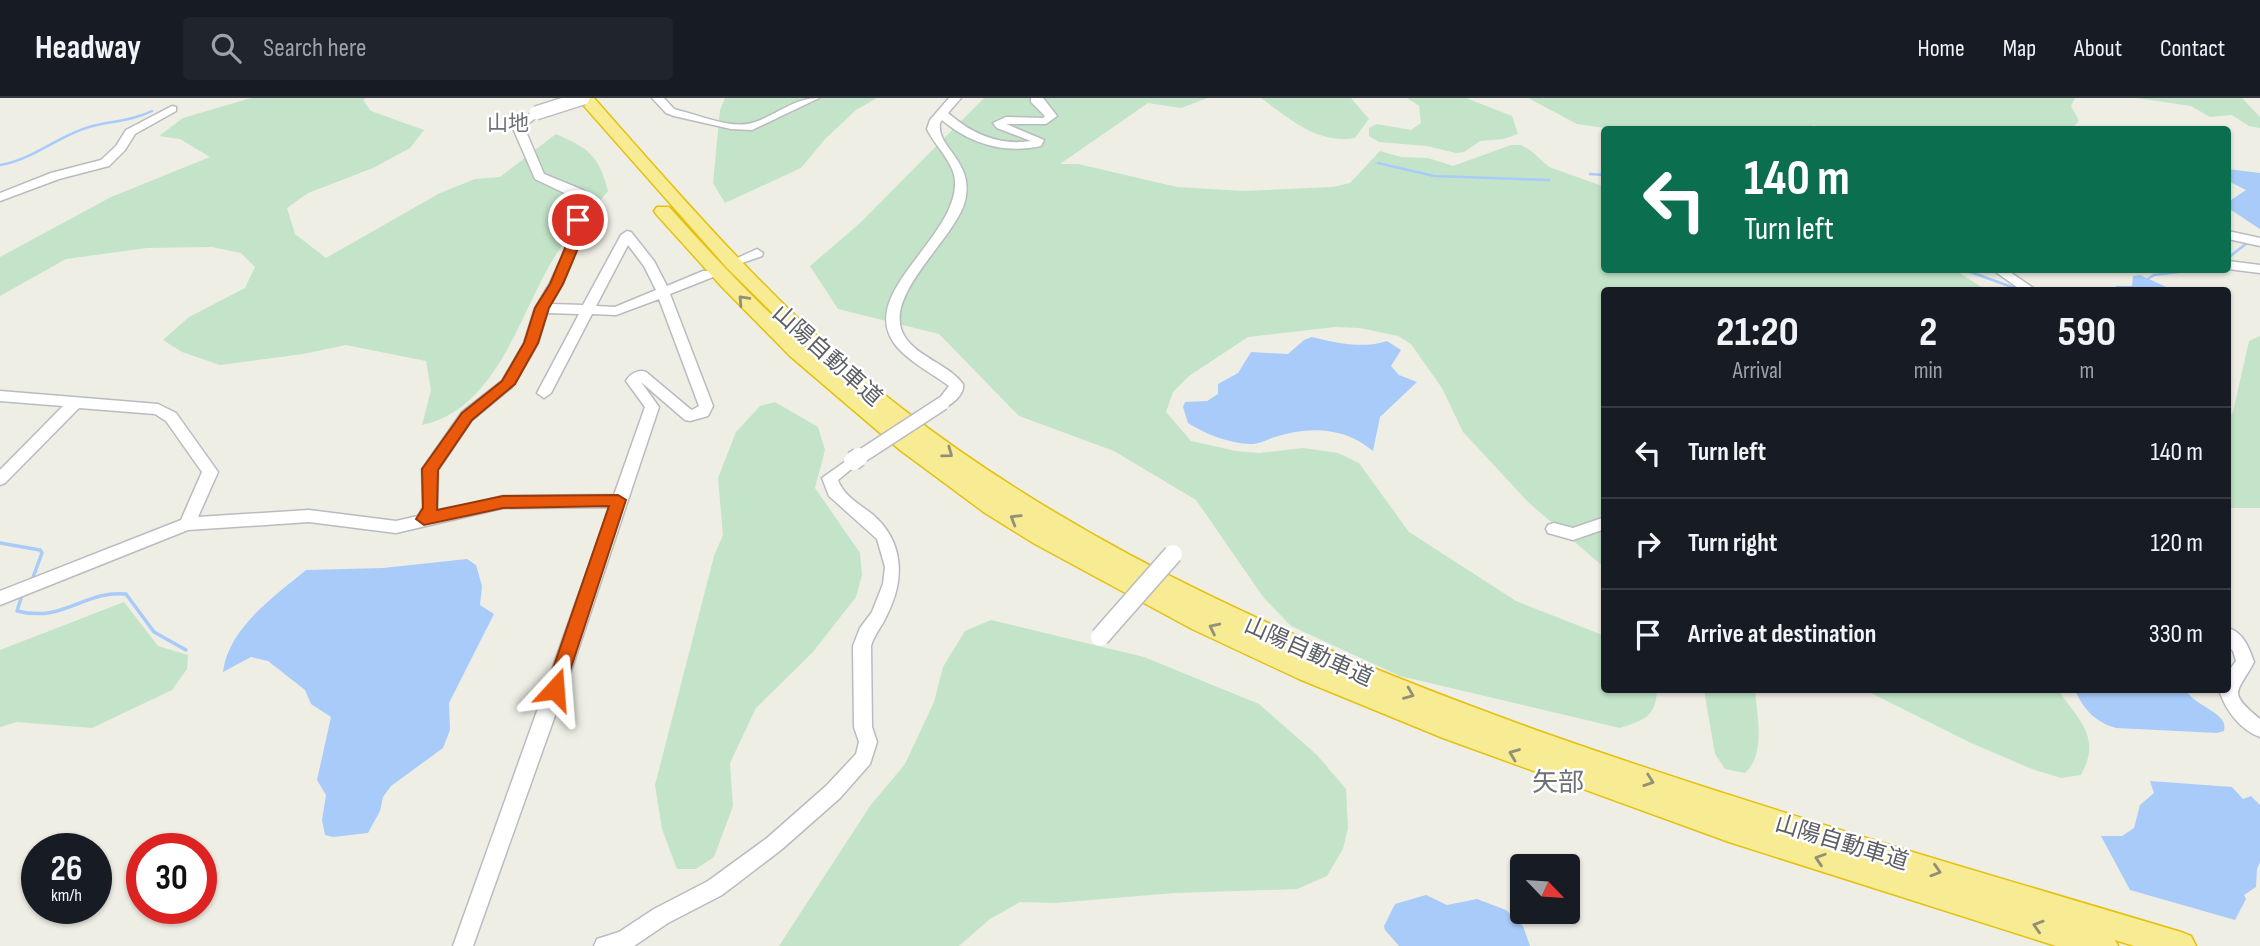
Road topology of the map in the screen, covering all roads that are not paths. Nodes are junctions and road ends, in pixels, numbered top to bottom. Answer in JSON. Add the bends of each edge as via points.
{"nodes":[{"id":1,"x":566,"y":98,"type":"edge"},
{"id":2,"x":584,"y":98,"type":"edge"},
{"id":3,"x":658,"y":98,"type":"edge"},
{"id":4,"x":813,"y":98,"type":"edge"},
{"id":5,"x":955,"y":98,"type":"edge"},
{"id":6,"x":1037,"y":98,"type":"edge"},
{"id":7,"x":172,"y":109,"type":"dead end"},
{"id":8,"x":941,"y":113,"type":"junction"},
{"id":9,"x":0,"y":197,"type":"edge"},
{"id":10,"x":2231,"y":236,"type":"edge"},
{"id":11,"x":2260,"y":242,"type":"edge"},
{"id":12,"x":757,"y":253,"type":"dead end"},
{"id":13,"x":739,"y":260,"type":"dead end"},
{"id":14,"x":2231,"y":265,"type":"edge"},
{"id":15,"x":2260,"y":269,"type":"edge"},
{"id":16,"x":2004,"y":273,"type":"edge"},
{"id":17,"x":708,"y":274,"type":"dead end"},
{"id":18,"x":2024,"y":287,"type":"edge"},
{"id":19,"x":662,"y":294,"type":"junction"},
{"id":20,"x":542,"y":308,"type":"junction"},
{"id":21,"x":587,"y":310,"type":"junction"},
{"id":22,"x":544,"y":393,"type":"dead end"},
{"id":23,"x":0,"y":396,"type":"edge"},
{"id":24,"x":76,"y":402,"type":"junction"},
{"id":25,"x":0,"y":479,"type":"edge"},
{"id":26,"x":618,"y":500,"type":"junction"},
{"id":27,"x":424,"y":519,"type":"junction"},
{"id":28,"x":187,"y":524,"type":"junction"},
{"id":29,"x":1601,"y":524,"type":"edge"},
{"id":30,"x":1554,"y":529,"type":"dead end"},
{"id":31,"x":1173,"y":554,"type":"dead end"},
{"id":32,"x":0,"y":598,"type":"edge"},
{"id":33,"x":1100,"y":637,"type":"dead end"},
{"id":34,"x":2231,"y":638,"type":"edge"},
{"id":35,"x":2231,"y":683,"type":"edge"},
{"id":36,"x":2231,"y":693,"type":"edge"},
{"id":37,"x":2260,"y":729,"type":"edge"},
{"id":38,"x":1581,"y":769,"type":"junction"},
{"id":39,"x":463,"y":946,"type":"edge"},
{"id":40,"x":604,"y":946,"type":"edge"},
{"id":41,"x":2103,"y":946,"type":"edge"},
{"id":42,"x":2181,"y":946,"type":"edge"}],
"edges":[{"from":38,"to":1,"type":"highway","name":"山陽自動車道","one_way":true,"via":[[1413,715],[1228,635],[1009,516],[949,476],[818,372],[698,252]]},
{"from":2,"to":20,"type":"street","bridge":true,"via":[[536,113],[518,126],[539,176],[585,199],[575,241]]},
{"from":2,"to":38,"type":"highway","name":"山陽自動車道","one_way":true,"via":[[714,245],[830,361],[974,471],[1105,552],[1316,657]]},
{"from":3,"to":4,"type":"street","via":[[678,114],[752,127]]},
{"from":5,"to":8,"type":"street"},
{"from":6,"to":8,"type":"street","via":[[1051,116],[1046,121],[999,123],[1038,140],[1031,146],[975,138]]},
{"from":7,"to":9,"type":"street","via":[[130,132],[105,163]]},
{"from":8,"to":40,"type":"street","bridge":true,"via":[[933,129],[959,171],[960,199],[947,229],[912,273],[890,313],[890,323],[899,340],[957,389],[830,478],[834,492],[884,537],[893,567],[891,584],[862,646],[863,727],[868,742],[864,758],[784,835],[715,888],[624,941]]},
{"from":10,"to":11,"type":"street"},
{"from":12,"to":13,"type":"street"},
{"from":14,"to":15,"type":"street"},
{"from":16,"to":18,"type":"street"},
{"from":17,"to":19,"type":"street"},
{"from":19,"to":21,"type":"street","via":[[616,311]]},
{"from":19,"to":21,"type":"street","via":[[653,268],[627,236]]},
{"from":19,"to":26,"type":"street","via":[[674,314],[706,406],[690,416],[645,376],[635,377],[633,381],[652,407]]},
{"from":20,"to":21,"type":"street"},
{"from":20,"to":27,"type":"street","via":[[531,343],[507,384],[467,416],[430,469],[431,508]]},
{"from":21,"to":22,"type":"street"},
{"from":23,"to":24,"type":"street"},
{"from":24,"to":25,"type":"street"},
{"from":24,"to":28,"type":"street","via":[[139,406],[172,417],[210,472]]},
{"from":26,"to":27,"type":"street","via":[[503,502]]},
{"from":26,"to":39,"type":"street"},
{"from":27,"to":28,"type":"street","via":[[396,527],[309,516]]},
{"from":28,"to":32,"type":"street"},
{"from":29,"to":30,"type":"street","via":[[1573,534]]},
{"from":31,"to":33,"type":"street","bridge":true},
{"from":34,"to":35,"type":"street","via":[[2245,662]]},
{"from":36,"to":37,"type":"street","via":[[2247,719]]},
{"from":41,"to":38,"type":"highway","name":"山陽自動車道","one_way":true,"via":[[1823,861]]},
{"from":38,"to":42,"type":"highway","name":"山陽自動車道","one_way":true,"via":[[1824,837]]}]}
